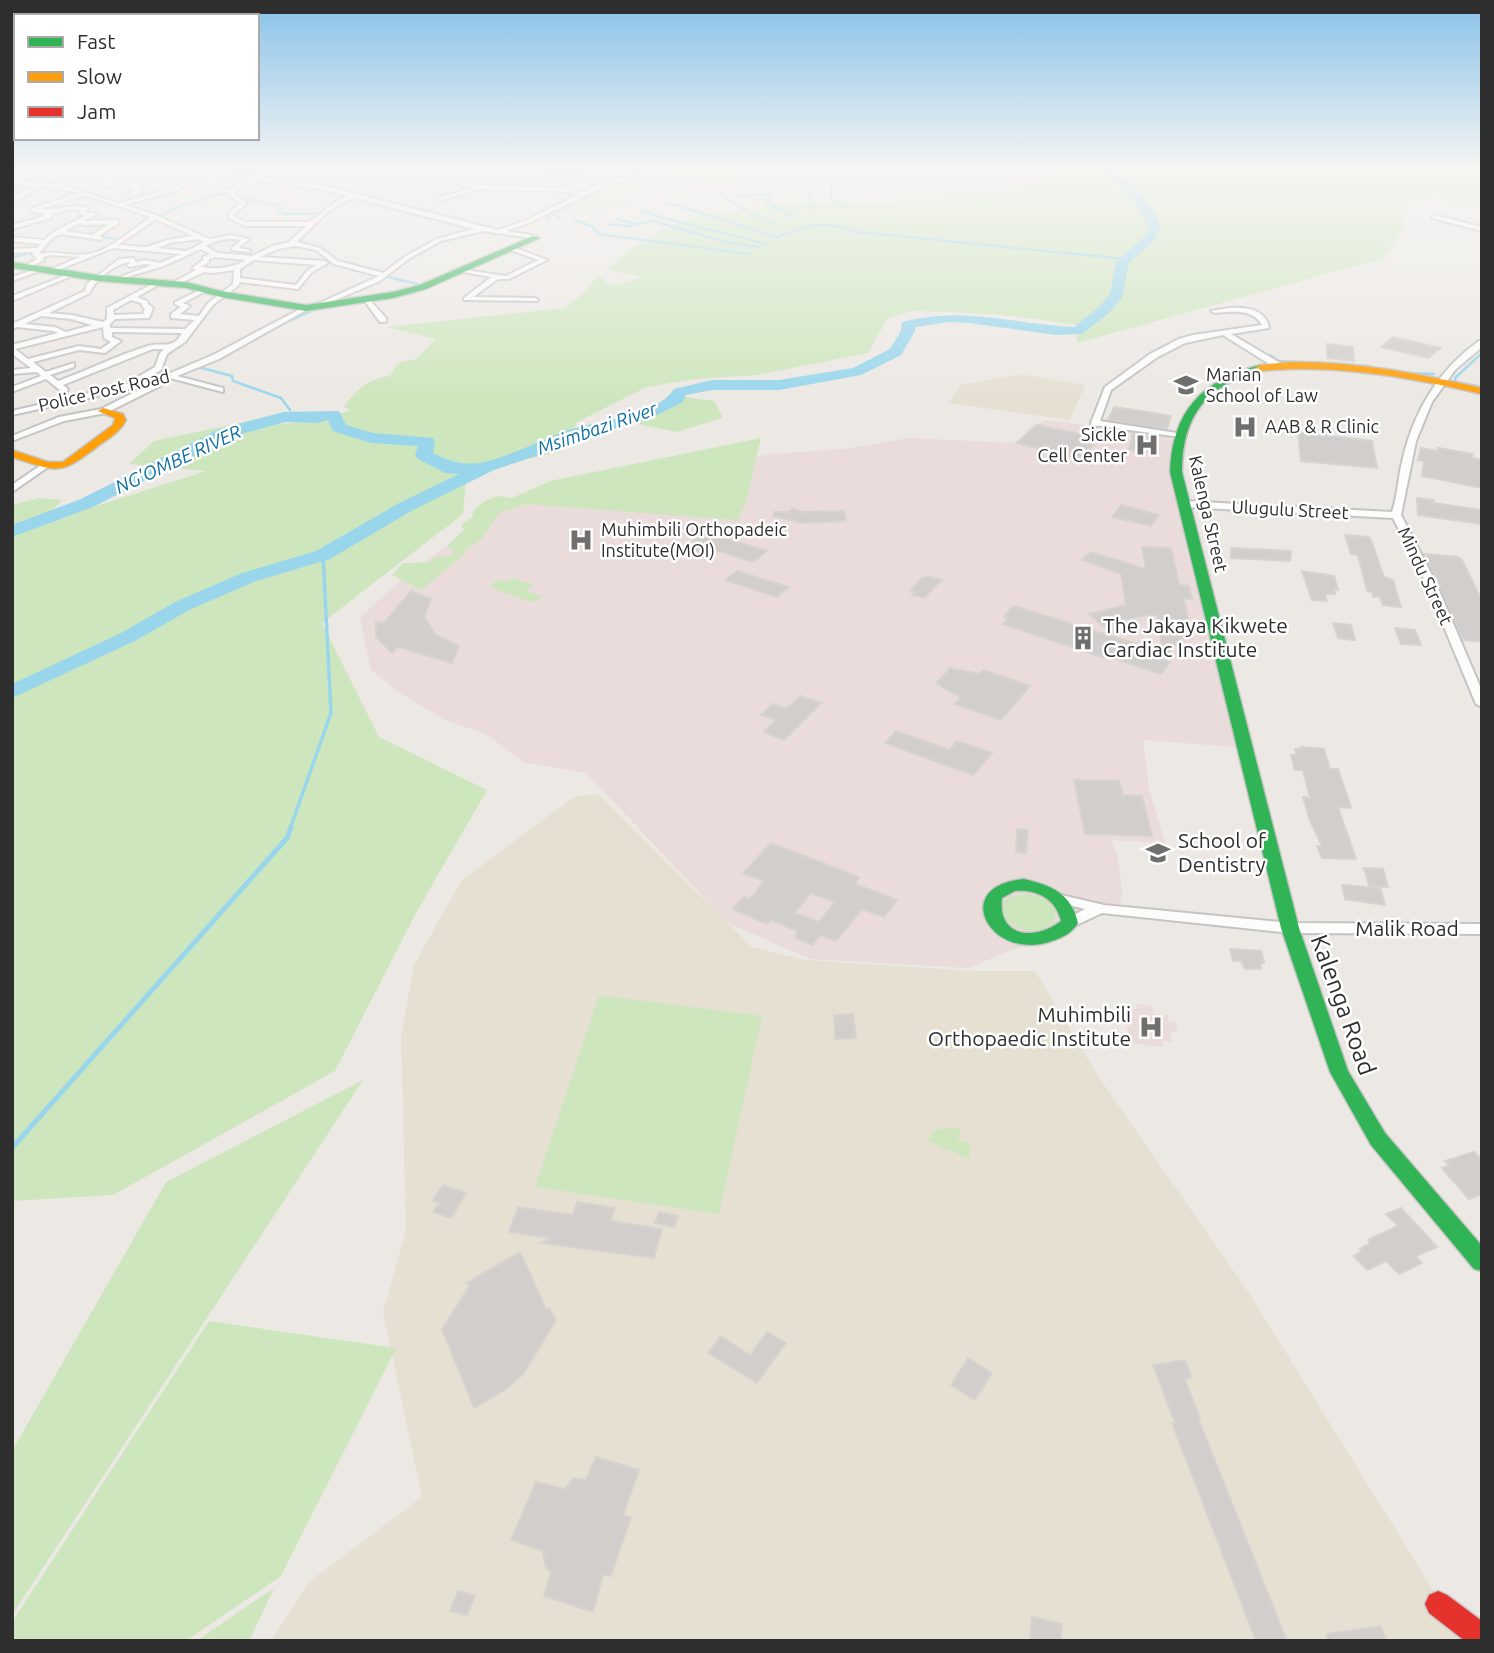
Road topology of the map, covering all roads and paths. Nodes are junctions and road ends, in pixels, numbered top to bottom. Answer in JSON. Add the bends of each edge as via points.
{"nodes":[{"id":1,"x":66,"y":247,"type":"edge"},
{"id":2,"x":109,"y":247,"type":"edge"},
{"id":3,"x":119,"y":247,"type":"edge"},
{"id":4,"x":156,"y":247,"type":"edge"},
{"id":5,"x":200,"y":247,"type":"edge"},
{"id":6,"x":205,"y":247,"type":"edge"},
{"id":7,"x":236,"y":247,"type":"edge"},
{"id":8,"x":280,"y":247,"type":"edge"},
{"id":9,"x":306,"y":247,"type":"edge"},
{"id":10,"x":428,"y":247,"type":"edge"},
{"id":11,"x":517,"y":247,"type":"edge"},
{"id":12,"x":513,"y":249,"type":"junction"},
{"id":13,"x":12,"y":251,"type":"edge"},
{"id":14,"x":146,"y":251,"type":"junction"},
{"id":15,"x":165,"y":251,"type":"junction"},
{"id":16,"x":55,"y":253,"type":"junction"},
{"id":17,"x":262,"y":253,"type":"junction"},
{"id":18,"x":185,"y":255,"type":"junction"},
{"id":19,"x":215,"y":255,"type":"junction"},
{"id":20,"x":12,"y":257,"type":"edge"},
{"id":21,"x":88,"y":257,"type":"junction"},
{"id":22,"x":255,"y":257,"type":"junction"},
{"id":23,"x":204,"y":259,"type":"junction"},
{"id":24,"x":133,"y":260,"type":"junction"},
{"id":25,"x":34,"y":261,"type":"edge"},
{"id":26,"x":331,"y":261,"type":"junction"},
{"id":27,"x":294,"y":263,"type":"junction"},
{"id":28,"x":323,"y":264,"type":"junction"},
{"id":29,"x":162,"y":265,"type":"junction"},
{"id":30,"x":237,"y":268,"type":"junction"},
{"id":31,"x":202,"y":270,"type":"junction"},
{"id":32,"x":285,"y":270,"type":"dead end"},
{"id":33,"x":460,"y":270,"type":"junction"},
{"id":34,"x":71,"y":275,"type":"junction"},
{"id":35,"x":383,"y":275,"type":"junction"},
{"id":36,"x":496,"y":277,"type":"junction"},
{"id":37,"x":98,"y":278,"type":"junction"},
{"id":38,"x":12,"y":279,"type":"edge"},
{"id":39,"x":119,"y":279,"type":"junction"},
{"id":40,"x":238,"y":280,"type":"junction"},
{"id":41,"x":166,"y":284,"type":"junction"},
{"id":42,"x":204,"y":290,"type":"junction"},
{"id":43,"x":221,"y":294,"type":"junction"},
{"id":44,"x":14,"y":297,"type":"edge"},
{"id":45,"x":129,"y":297,"type":"junction"},
{"id":46,"x":366,"y":299,"type":"junction"},
{"id":47,"x":535,"y":300,"type":"dead end"},
{"id":48,"x":306,"y":308,"type":"junction"},
{"id":49,"x":1215,"y":312,"type":"dead end"},
{"id":50,"x":40,"y":314,"type":"junction"},
{"id":51,"x":201,"y":318,"type":"junction"},
{"id":52,"x":383,"y":320,"type":"dead end"},
{"id":53,"x":106,"y":324,"type":"junction"},
{"id":54,"x":14,"y":326,"type":"edge"},
{"id":55,"x":187,"y":331,"type":"junction"},
{"id":56,"x":1224,"y":333,"type":"junction"},
{"id":57,"x":68,"y":336,"type":"junction"},
{"id":58,"x":1482,"y":343,"type":"edge"},
{"id":59,"x":171,"y":347,"type":"junction"},
{"id":60,"x":12,"y":348,"type":"edge"},
{"id":61,"x":79,"y":348,"type":"junction"},
{"id":62,"x":28,"y":361,"type":"junction"},
{"id":63,"x":71,"y":365,"type":"dead end"},
{"id":64,"x":1277,"y":365,"type":"junction"},
{"id":65,"x":13,"y":372,"type":"edge"},
{"id":66,"x":44,"y":373,"type":"junction"},
{"id":67,"x":170,"y":376,"type":"junction"},
{"id":68,"x":150,"y":382,"type":"junction"},
{"id":69,"x":1440,"y":382,"type":"junction"},
{"id":70,"x":136,"y":383,"type":"junction"},
{"id":71,"x":58,"y":384,"type":"junction"},
{"id":72,"x":15,"y":387,"type":"edge"},
{"id":73,"x":220,"y":390,"type":"dead end"},
{"id":74,"x":1482,"y":391,"type":"edge"},
{"id":75,"x":75,"y":397,"type":"junction"},
{"id":76,"x":103,"y":411,"type":"junction"},
{"id":77,"x":12,"y":413,"type":"edge"},
{"id":78,"x":12,"y":428,"type":"edge"},
{"id":79,"x":22,"y":434,"type":"junction"},
{"id":80,"x":1177,"y":435,"type":"junction"},
{"id":81,"x":13,"y":450,"type":"edge"},
{"id":82,"x":47,"y":465,"type":"junction"},
{"id":83,"x":12,"y":489,"type":"edge"},
{"id":84,"x":1184,"y":504,"type":"junction"},
{"id":85,"x":1396,"y":515,"type":"junction"},
{"id":86,"x":1482,"y":704,"type":"edge"},
{"id":87,"x":1061,"y":899,"type":"junction"},
{"id":88,"x":1104,"y":909,"type":"junction"},
{"id":89,"x":1070,"y":923,"type":"junction"},
{"id":90,"x":1290,"y":928,"type":"junction"},
{"id":91,"x":1482,"y":929,"type":"edge"},
{"id":92,"x":1482,"y":1262,"type":"edge"},
{"id":93,"x":1438,"y":1604,"type":"dead end"},
{"id":94,"x":1482,"y":1637,"type":"edge"}],
"edges":[{"from":1,"to":16,"type":"street"},
{"from":2,"to":21,"type":"street"},
{"from":3,"to":14,"type":"street"},
{"from":4,"to":14,"type":"street"},
{"from":5,"to":18,"type":"street"},
{"from":6,"to":19,"type":"street"},
{"from":7,"to":17,"type":"street"},
{"from":8,"to":17,"type":"street"},
{"from":9,"to":26,"type":"street"},
{"from":10,"to":35,"type":"street","name":"Police Post Road"},
{"from":11,"to":12,"type":"street"},
{"from":12,"to":33,"type":"street"},
{"from":12,"to":36,"type":"street","via":[[544,260],[507,278]]},
{"from":13,"to":25,"type":"street","via":[[19,249]]},
{"from":14,"to":15,"type":"street"},
{"from":15,"to":18,"type":"street"},
{"from":15,"to":24,"type":"street"},
{"from":16,"to":21,"type":"street"},
{"from":16,"to":25,"type":"street"},
{"from":17,"to":22,"type":"street"},
{"from":18,"to":23,"type":"street"},
{"from":18,"to":29,"type":"street"},
{"from":19,"to":22,"type":"street"},
{"from":19,"to":23,"type":"street"},
{"from":20,"to":25,"type":"street"},
{"from":21,"to":25,"type":"street"},
{"from":22,"to":27,"type":"street"},
{"from":22,"to":30,"type":"street"},
{"from":23,"to":31,"type":"street","via":[[195,268]]},
{"from":24,"to":29,"type":"street","via":[[137,261],[130,265]]},
{"from":24,"to":37,"type":"street","via":[[121,260]]},
{"from":25,"to":34,"type":"street"},
{"from":25,"to":38,"type":"street"},
{"from":26,"to":28,"type":"street"},
{"from":26,"to":35,"type":"street"},
{"from":27,"to":28,"type":"street"},
{"from":27,"to":32,"type":"street"},
{"from":28,"to":40,"type":"street","via":[[303,277],[298,287]]},
{"from":29,"to":39,"type":"street"},
{"from":30,"to":31,"type":"street"},
{"from":30,"to":40,"type":"street"},
{"from":31,"to":41,"type":"street"},
{"from":33,"to":36,"type":"street"},
{"from":33,"to":46,"type":"street","via":[[424,287]]},
{"from":34,"to":37,"type":"street"},
{"from":34,"to":44,"type":"street"},
{"from":35,"to":48,"type":"street","name":"Police Post Road"},
{"from":36,"to":47,"type":"street","via":[[466,299]]},
{"from":37,"to":39,"type":"street"},
{"from":37,"to":50,"type":"street","via":[[88,292]]},
{"from":39,"to":41,"type":"street"},
{"from":40,"to":43,"type":"street"},
{"from":41,"to":42,"type":"street"},
{"from":41,"to":45,"type":"street"},
{"from":42,"to":43,"type":"street"},
{"from":42,"to":51,"type":"street","via":[[177,303],[186,306],[174,316]]},
{"from":43,"to":48,"type":"street"},
{"from":43,"to":51,"type":"street"},
{"from":45,"to":53,"type":"street","via":[[109,309]]},
{"from":45,"to":53,"type":"street","via":[[145,302],[149,308],[146,316]]},
{"from":46,"to":48,"type":"street"},
{"from":46,"to":52,"type":"street"},
{"from":48,"to":67,"type":"street","name":"Police Post Road","via":[[216,357]]},
{"from":49,"to":56,"type":"street","via":[[1245,310],[1266,323],[1262,329]]},
{"from":50,"to":53,"type":"street"},
{"from":50,"to":54,"type":"street"},
{"from":51,"to":55,"type":"street"},
{"from":53,"to":55,"type":"street"},
{"from":53,"to":57,"type":"street"},
{"from":53,"to":61,"type":"street","via":[[108,338],[117,341],[113,345],[97,352]]},
{"from":54,"to":57,"type":"street","via":[[55,329]]},
{"from":55,"to":59,"type":"street"},
{"from":56,"to":64,"type":"street"},
{"from":56,"to":80,"type":"street","via":[[1182,341],[1138,366],[1108,389],[1095,423]]},
{"from":57,"to":60,"type":"street"},
{"from":57,"to":61,"type":"street"},
{"from":58,"to":69,"type":"street","name":"Mindu Street"},
{"from":59,"to":70,"type":"street","via":[[158,368]]},
{"from":59,"to":71,"type":"street","via":[[152,347]]},
{"from":60,"to":62,"type":"street"},
{"from":61,"to":62,"type":"street"},
{"from":62,"to":66,"type":"street"},
{"from":63,"to":66,"type":"street"},
{"from":64,"to":69,"type":"street","name":"Kalenga Street","via":[[1342,366]]},
{"from":64,"to":80,"type":"street","name":"Kalenga Street","via":[[1248,371],[1207,391],[1184,417]]},
{"from":65,"to":66,"type":"street"},
{"from":66,"to":71,"type":"street"},
{"from":66,"to":72,"type":"street"},
{"from":67,"to":68,"type":"street","name":"Police Post Road"},
{"from":67,"to":73,"type":"street"},
{"from":68,"to":70,"type":"street","name":"Police Post Road"},
{"from":68,"to":76,"type":"street","via":[[157,384]]},
{"from":69,"to":74,"type":"street","name":"Kalenga Street"},
{"from":69,"to":85,"type":"street","name":"Mindu Street","via":[[1421,415]]},
{"from":70,"to":75,"type":"street","name":"Police Post Road"},
{"from":71,"to":75,"type":"street"},
{"from":75,"to":77,"type":"street","name":"Police Post Road"},
{"from":76,"to":79,"type":"street","via":[[85,412]]},
{"from":76,"to":82,"type":"street","via":[[119,416],[117,427],[70,463]]},
{"from":78,"to":79,"type":"street"},
{"from":79,"to":81,"type":"street"},
{"from":80,"to":84,"type":"street","name":"Kalenga Street","via":[[1175,463]]},
{"from":81,"to":82,"type":"street"},
{"from":82,"to":83,"type":"street"},
{"from":84,"to":85,"type":"street","name":"Ulugulu Street"},
{"from":84,"to":90,"type":"street","name":"Kalenga Street"},
{"from":85,"to":86,"type":"street","name":"Mindu Street","via":[[1430,581]]},
{"from":87,"to":88,"type":"street","name":"Malik Road"},
{"from":87,"to":89,"type":"street","via":[[1068,906]]},
{"from":87,"to":89,"type":"street","via":[[1036,886],[1012,886],[994,895],[988,911],[1007,934],[1028,940],[1054,937]]},
{"from":88,"to":89,"type":"street"},
{"from":88,"to":90,"type":"street","name":"Malik Road"},
{"from":90,"to":91,"type":"street","name":"Malik Road"},
{"from":90,"to":92,"type":"street","name":"Kalenga Road","via":[[1339,1072],[1378,1139]]},
{"from":93,"to":94,"type":"street"}]}
